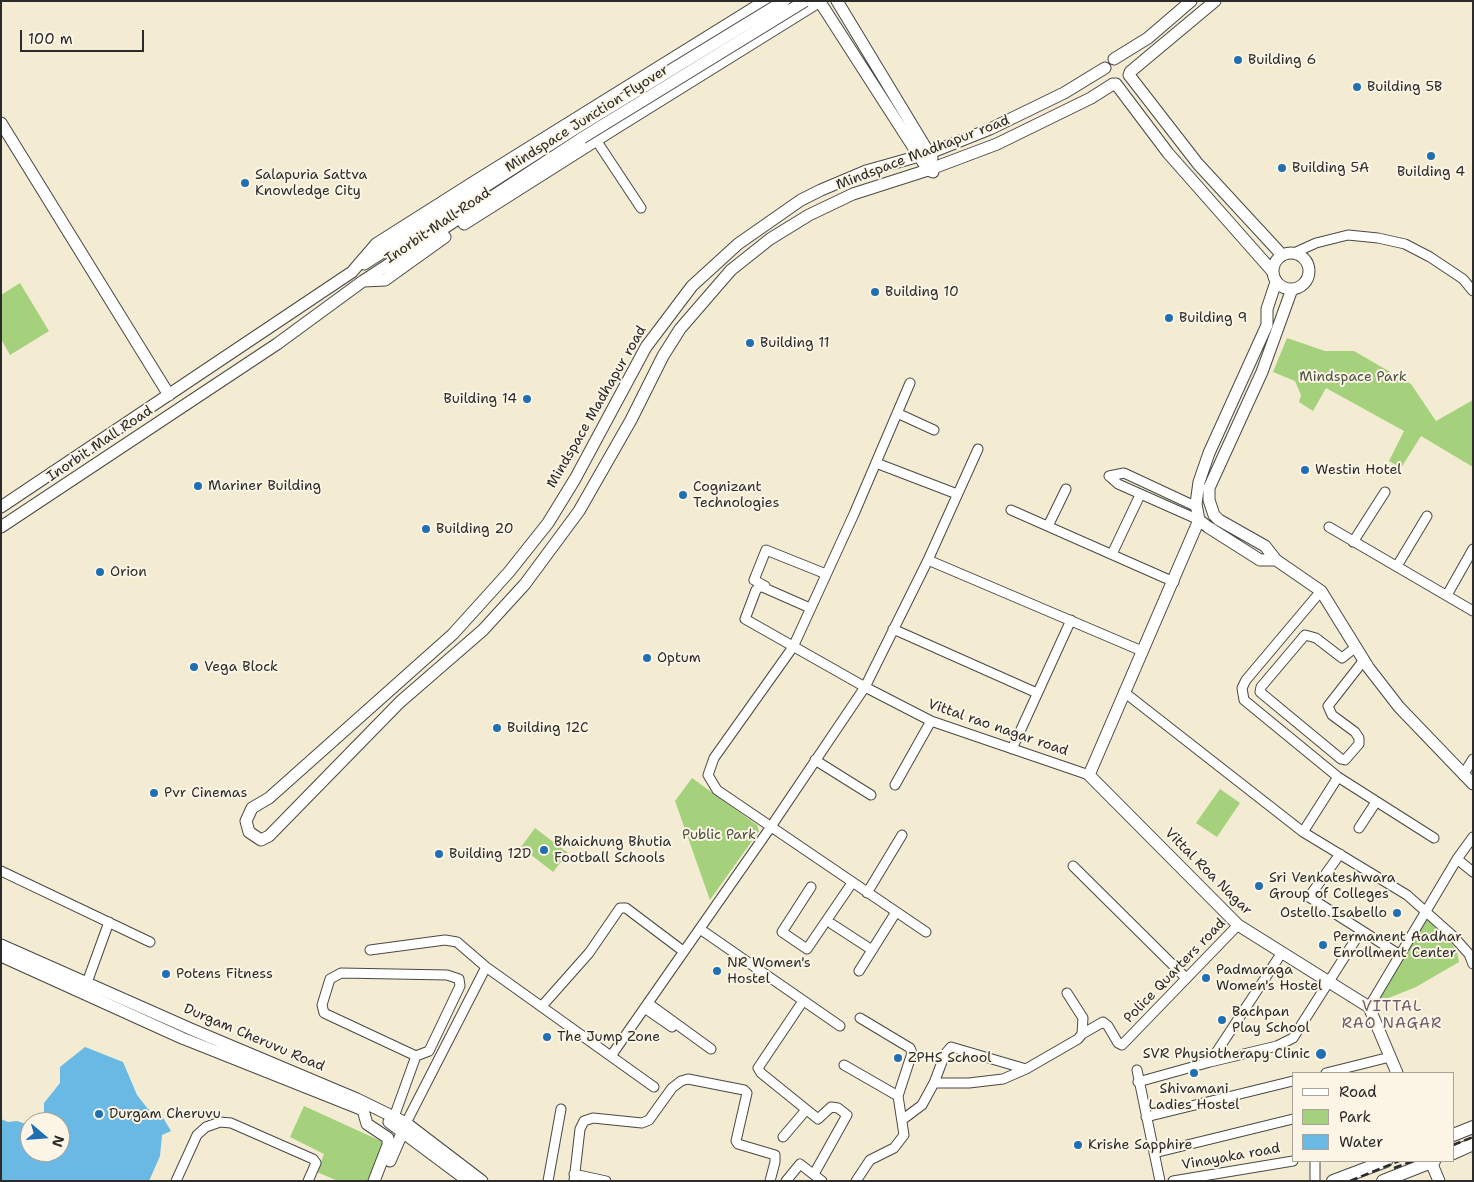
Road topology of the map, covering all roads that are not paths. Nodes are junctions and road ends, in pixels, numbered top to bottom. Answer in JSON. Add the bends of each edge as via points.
{"nodes":[{"id":1,"x":765,"y":1,"type":"edge"},
{"id":2,"x":784,"y":1,"type":"edge"},
{"id":3,"x":805,"y":1,"type":"edge"},
{"id":4,"x":837,"y":1,"type":"edge"},
{"id":5,"x":1191,"y":1,"type":"edge"},
{"id":6,"x":1215,"y":1,"type":"edge"},
{"id":7,"x":820,"y":2,"type":"edge"},
{"id":8,"x":1114,"y":59,"type":"junction"},
{"id":9,"x":1105,"y":68,"type":"junction"},
{"id":10,"x":1130,"y":73,"type":"junction"},
{"id":11,"x":645,"y":76,"type":"junction"},
{"id":12,"x":1115,"y":84,"type":"junction"},
{"id":13,"x":659,"y":101,"type":"junction"},
{"id":14,"x":1,"y":123,"type":"edge"},
{"id":15,"x":579,"y":133,"type":"junction"},
{"id":16,"x":596,"y":140,"type":"junction"},
{"id":17,"x":925,"y":154,"type":"junction"},
{"id":18,"x":932,"y":169,"type":"junction"},
{"id":19,"x":641,"y":208,"type":"dead end"},
{"id":20,"x":1294,"y":253,"type":"junction"},
{"id":21,"x":1282,"y":255,"type":"junction"},
{"id":22,"x":352,"y":272,"type":"junction"},
{"id":23,"x":1274,"y":277,"type":"junction"},
{"id":24,"x":363,"y":281,"type":"junction"},
{"id":25,"x":1292,"y":289,"type":"junction"},
{"id":26,"x":1473,"y":291,"type":"edge"},
{"id":27,"x":646,"y":346,"type":"junction"},
{"id":28,"x":663,"y":356,"type":"junction"},
{"id":29,"x":910,"y":383,"type":"dead end"},
{"id":30,"x":169,"y":395,"type":"junction"},
{"id":31,"x":898,"y":412,"type":"junction"},
{"id":32,"x":934,"y":430,"type":"dead end"},
{"id":33,"x":978,"y":448,"type":"dead end"},
{"id":34,"x":876,"y":463,"type":"junction"},
{"id":35,"x":1066,"y":489,"type":"dead end"},
{"id":36,"x":1385,"y":492,"type":"dead end"},
{"id":37,"x":957,"y":494,"type":"junction"},
{"id":38,"x":1140,"y":495,"type":"junction"},
{"id":39,"x":1,"y":507,"type":"edge"},
{"id":40,"x":1197,"y":507,"type":"junction"},
{"id":41,"x":1011,"y":510,"type":"dead end"},
{"id":42,"x":1427,"y":516,"type":"dead end"},
{"id":43,"x":1199,"y":520,"type":"junction"},
{"id":44,"x":1048,"y":526,"type":"junction"},
{"id":45,"x":1,"y":527,"type":"edge"},
{"id":46,"x":1329,"y":527,"type":"dead end"},
{"id":47,"x":1353,"y":542,"type":"junction"},
{"id":48,"x":1473,"y":549,"type":"edge"},
{"id":49,"x":1112,"y":554,"type":"junction"},
{"id":50,"x":928,"y":560,"type":"junction"},
{"id":51,"x":1276,"y":560,"type":"junction"},
{"id":52,"x":1398,"y":566,"type":"junction"},
{"id":53,"x":826,"y":574,"type":"junction"},
{"id":54,"x":1174,"y":582,"type":"junction"},
{"id":55,"x":1321,"y":591,"type":"junction"},
{"id":56,"x":1447,"y":595,"type":"junction"},
{"id":57,"x":811,"y":606,"type":"junction"},
{"id":58,"x":1473,"y":611,"type":"edge"},
{"id":59,"x":1070,"y":620,"type":"junction"},
{"id":60,"x":893,"y":629,"type":"junction"},
{"id":61,"x":793,"y":646,"type":"junction"},
{"id":62,"x":1356,"y":647,"type":"junction"},
{"id":63,"x":1142,"y":651,"type":"junction"},
{"id":64,"x":1345,"y":657,"type":"junction"},
{"id":65,"x":1364,"y":660,"type":"junction"},
{"id":66,"x":1356,"y":670,"type":"junction"},
{"id":67,"x":865,"y":687,"type":"junction"},
{"id":68,"x":391,"y":690,"type":"junction"},
{"id":69,"x":1124,"y":692,"type":"junction"},
{"id":70,"x":1037,"y":693,"type":"junction"},
{"id":71,"x":400,"y":702,"type":"junction"},
{"id":72,"x":931,"y":721,"type":"junction"},
{"id":73,"x":1012,"y":749,"type":"junction"},
{"id":74,"x":1473,"y":759,"type":"edge"},
{"id":75,"x":815,"y":760,"type":"junction"},
{"id":76,"x":1089,"y":775,"type":"junction"},
{"id":77,"x":1463,"y":775,"type":"junction"},
{"id":78,"x":1338,"y":777,"type":"junction"},
{"id":79,"x":1473,"y":784,"type":"edge"},
{"id":80,"x":895,"y":785,"type":"dead end"},
{"id":81,"x":871,"y":795,"type":"dead end"},
{"id":82,"x":1376,"y":802,"type":"junction"},
{"id":83,"x":770,"y":828,"type":"junction"},
{"id":84,"x":1359,"y":828,"type":"dead end"},
{"id":85,"x":1304,"y":832,"type":"junction"},
{"id":86,"x":902,"y":835,"type":"dead end"},
{"id":87,"x":1434,"y":838,"type":"dead end"},
{"id":88,"x":1473,"y":838,"type":"edge"},
{"id":89,"x":1340,"y":854,"type":"junction"},
{"id":90,"x":1457,"y":859,"type":"junction"},
{"id":91,"x":1073,"y":866,"type":"dead end"},
{"id":92,"x":1,"y":871,"type":"edge"},
{"id":93,"x":1473,"y":872,"type":"edge"},
{"id":94,"x":852,"y":883,"type":"junction"},
{"id":95,"x":811,"y":887,"type":"dead end"},
{"id":96,"x":867,"y":893,"type":"junction"},
{"id":97,"x":1426,"y":910,"type":"junction"},
{"id":98,"x":896,"y":912,"type":"junction"},
{"id":99,"x":109,"y":922,"type":"junction"},
{"id":100,"x":832,"y":924,"type":"dead end"},
{"id":101,"x":1238,"y":925,"type":"junction"},
{"id":102,"x":700,"y":929,"type":"junction"},
{"id":103,"x":1361,"y":931,"type":"junction"},
{"id":104,"x":926,"y":932,"type":"dead end"},
{"id":105,"x":150,"y":942,"type":"dead end"},
{"id":106,"x":1,"y":945,"type":"edge"},
{"id":107,"x":370,"y":950,"type":"dead end"},
{"id":108,"x":872,"y":950,"type":"junction"},
{"id":109,"x":683,"y":951,"type":"junction"},
{"id":110,"x":1471,"y":953,"type":"edge"},
{"id":111,"x":1281,"y":954,"type":"junction"},
{"id":112,"x":1400,"y":955,"type":"junction"},
{"id":113,"x":1,"y":956,"type":"edge"},
{"id":114,"x":1473,"y":964,"type":"edge"},
{"id":115,"x":486,"y":967,"type":"junction"},
{"id":116,"x":859,"y":971,"type":"dead end"},
{"id":117,"x":1186,"y":978,"type":"junction"},
{"id":118,"x":1328,"y":983,"type":"junction"},
{"id":119,"x":460,"y":986,"type":"junction"},
{"id":120,"x":85,"y":988,"type":"junction"},
{"id":121,"x":474,"y":992,"type":"junction"},
{"id":122,"x":1067,"y":993,"type":"dead end"},
{"id":123,"x":803,"y":1001,"type":"junction"},
{"id":124,"x":542,"y":1006,"type":"junction"},
{"id":125,"x":647,"y":1006,"type":"junction"},
{"id":126,"x":1369,"y":1006,"type":"junction"},
{"id":127,"x":860,"y":1018,"type":"dead end"},
{"id":128,"x":840,"y":1026,"type":"dead end"},
{"id":129,"x":677,"y":1031,"type":"dead end"},
{"id":130,"x":1082,"y":1034,"type":"junction"},
{"id":131,"x":711,"y":1049,"type":"dead end"},
{"id":132,"x":416,"y":1056,"type":"junction"},
{"id":133,"x":611,"y":1056,"type":"junction"},
{"id":134,"x":1390,"y":1056,"type":"junction"},
{"id":135,"x":1210,"y":1062,"type":"junction"},
{"id":136,"x":844,"y":1065,"type":"dead end"},
{"id":137,"x":1026,"y":1070,"type":"junction"},
{"id":138,"x":1137,"y":1070,"type":"dead end"},
{"id":139,"x":1330,"y":1072,"type":"edge"},
{"id":140,"x":1397,"y":1072,"type":"edge"},
{"id":141,"x":1138,"y":1082,"type":"junction"},
{"id":142,"x":1292,"y":1082,"type":"edge"},
{"id":143,"x":934,"y":1083,"type":"junction"},
{"id":144,"x":654,"y":1087,"type":"dead end"},
{"id":145,"x":898,"y":1096,"type":"junction"},
{"id":146,"x":561,"y":1109,"type":"dead end"},
{"id":147,"x":363,"y":1110,"type":"junction"},
{"id":148,"x":805,"y":1113,"type":"junction"},
{"id":149,"x":1146,"y":1117,"type":"junction"},
{"id":150,"x":1292,"y":1118,"type":"edge"},
{"id":151,"x":902,"y":1120,"type":"junction"},
{"id":152,"x":400,"y":1124,"type":"junction"},
{"id":153,"x":1473,"y":1127,"type":"edge"},
{"id":154,"x":1454,"y":1135,"type":"edge"},
{"id":155,"x":785,"y":1138,"type":"dead end"},
{"id":156,"x":1473,"y":1144,"type":"edge"},
{"id":157,"x":1454,"y":1152,"type":"edge"},
{"id":158,"x":1154,"y":1153,"type":"junction"},
{"id":159,"x":1292,"y":1161,"type":"edge"},
{"id":160,"x":1315,"y":1162,"type":"edge"},
{"id":161,"x":1383,"y":1162,"type":"edge"},
{"id":162,"x":1430,"y":1162,"type":"edge"},
{"id":163,"x":1433,"y":1162,"type":"edge"},
{"id":164,"x":814,"y":1174,"type":"junction"},
{"id":165,"x":574,"y":1178,"type":"edge"},
{"id":166,"x":176,"y":1181,"type":"edge"},
{"id":167,"x":308,"y":1181,"type":"edge"},
{"id":168,"x":374,"y":1181,"type":"edge"},
{"id":169,"x":382,"y":1181,"type":"edge"},
{"id":170,"x":468,"y":1181,"type":"edge"},
{"id":171,"x":482,"y":1181,"type":"edge"},
{"id":172,"x":548,"y":1181,"type":"edge"},
{"id":173,"x":606,"y":1181,"type":"edge"},
{"id":174,"x":770,"y":1181,"type":"edge"},
{"id":175,"x":786,"y":1181,"type":"edge"},
{"id":176,"x":822,"y":1181,"type":"edge"},
{"id":177,"x":856,"y":1181,"type":"edge"},
{"id":178,"x":1160,"y":1181,"type":"edge"},
{"id":179,"x":1173,"y":1181,"type":"edge"},
{"id":180,"x":1315,"y":1181,"type":"edge"},
{"id":181,"x":1333,"y":1181,"type":"edge"},
{"id":182,"x":1383,"y":1181,"type":"edge"},
{"id":183,"x":1439,"y":1181,"type":"edge"}],
"edges":[{"from":1,"to":11,"type":"street","name":"Inorbit Mall Road"},
{"from":2,"to":15,"type":"street","name":"Mindspace Junction Flyover","bridge":true},
{"from":3,"to":15,"type":"street","name":"Mindspace Junction Flyover","bridge":true},
{"from":4,"to":17,"type":"street"},
{"from":5,"to":8,"type":"street","via":[[1148,38]]},
{"from":6,"to":10,"type":"street"},
{"from":7,"to":13,"type":"street","name":"Inorbit Mall Road"},
{"from":7,"to":17,"type":"street"},
{"from":8,"to":9,"type":"street"},
{"from":8,"to":10,"type":"street","via":[[1125,62]]},
{"from":9,"to":12,"type":"street","via":[[1106,77]]},
{"from":9,"to":17,"type":"street","name":"Mindspace Madhapur road","via":[[990,129]]},
{"from":10,"to":12,"type":"street","via":[[1121,84]]},
{"from":10,"to":21,"type":"street","via":[[1198,164]]},
{"from":11,"to":13,"type":"street"},
{"from":11,"to":22,"type":"street","name":"Inorbit Mall Road","via":[[376,244]]},
{"from":12,"to":18,"type":"street","name":"Mindspace Madhapur road","via":[[997,144]]},
{"from":12,"to":23,"type":"street","via":[[1168,153]]},
{"from":13,"to":16,"type":"street","name":"Inorbit Mall Road"},
{"from":14,"to":30,"type":"street"},
{"from":15,"to":22,"type":"street","name":"Mindspace Junction Flyover"},
{"from":15,"to":24,"type":"street","name":"Mindspace Junction Flyover"},
{"from":16,"to":19,"type":"street"},
{"from":16,"to":24,"type":"street","name":"Inorbit Mall Road","via":[[443,238],[385,280]]},
{"from":17,"to":18,"type":"street"},
{"from":17,"to":27,"type":"street","name":"Mindspace Madhapur road","via":[[866,171],[800,200],[738,244],[692,286]]},
{"from":18,"to":28,"type":"street","name":"Mindspace Madhapur road","via":[[853,194],[809,215],[770,239],[731,270],[680,329]]},
{"from":20,"to":21,"type":"street"},
{"from":20,"to":25,"type":"street","via":[[1301,255],[1309,268],[1305,282]]},
{"from":20,"to":26,"type":"street","via":[[1316,243],[1348,236],[1378,238],[1404,244],[1430,257],[1463,279]]},
{"from":21,"to":23,"type":"street","via":[[1275,262]]},
{"from":22,"to":30,"type":"street","name":"Inorbit Mall Road"},
{"from":23,"to":25,"type":"street","via":[[1283,287]]},
{"from":23,"to":40,"type":"street","via":[[1267,325],[1209,453],[1199,482]]},
{"from":24,"to":45,"type":"street","name":"Inorbit Mall Road","via":[[281,342]]},
{"from":25,"to":51,"type":"street","via":[[1262,372],[1209,488],[1214,515],[1230,528],[1265,546]]},
{"from":27,"to":28,"type":"street","name":"Mindspace Madhapur road"},
{"from":27,"to":68,"type":"street","name":"Mindspace Madhapur road","via":[[596,441],[545,526],[482,604]]},
{"from":28,"to":71,"type":"street","name":"Mindspace Madhapur road","via":[[579,511],[552,550],[483,630]]},
{"from":29,"to":31,"type":"street"},
{"from":30,"to":39,"type":"street","name":"Inorbit Mall Road"},
{"from":31,"to":32,"type":"street"},
{"from":31,"to":34,"type":"street"},
{"from":33,"to":37,"type":"street"},
{"from":34,"to":37,"type":"street"},
{"from":34,"to":53,"type":"street"},
{"from":35,"to":44,"type":"street"},
{"from":36,"to":47,"type":"street"},
{"from":37,"to":50,"type":"street"},
{"from":38,"to":40,"type":"street","via":[[1109,476],[1124,473]]},
{"from":38,"to":43,"type":"street"},
{"from":38,"to":49,"type":"street"},
{"from":40,"to":43,"type":"street"},
{"from":41,"to":44,"type":"street"},
{"from":42,"to":52,"type":"street"},
{"from":43,"to":51,"type":"street","via":[[1260,560]]},
{"from":43,"to":54,"type":"street"},
{"from":44,"to":49,"type":"street"},
{"from":46,"to":47,"type":"street"},
{"from":47,"to":52,"type":"street"},
{"from":48,"to":56,"type":"street"},
{"from":49,"to":54,"type":"street"},
{"from":50,"to":59,"type":"street"},
{"from":50,"to":60,"type":"street"},
{"from":51,"to":55,"type":"street"},
{"from":52,"to":56,"type":"street"},
{"from":53,"to":57,"type":"street"},
{"from":53,"to":57,"type":"street","via":[[766,550],[764,552],[754,582]]},
{"from":54,"to":63,"type":"street"},
{"from":55,"to":62,"type":"street"},
{"from":55,"to":78,"type":"street","via":[[1242,688],[1244,700]]},
{"from":56,"to":58,"type":"street"},
{"from":57,"to":61,"type":"street"},
{"from":57,"to":61,"type":"street","name":"Vittal rao nagar road","via":[[760,586],[746,613],[747,622]]},
{"from":59,"to":63,"type":"street"},
{"from":59,"to":70,"type":"street"},
{"from":60,"to":67,"type":"street"},
{"from":60,"to":70,"type":"street"},
{"from":61,"to":67,"type":"street","name":"Vittal rao nagar road"},
{"from":61,"to":83,"type":"street","via":[[714,758],[708,775],[717,790]]},
{"from":62,"to":64,"type":"street"},
{"from":62,"to":65,"type":"street"},
{"from":63,"to":69,"type":"street"},
{"from":64,"to":66,"type":"street"},
{"from":64,"to":66,"type":"street","via":[[1306,635],[1260,692],[1345,760],[1359,744],[1359,738],[1332,715],[1328,706]]},
{"from":65,"to":66,"type":"street"},
{"from":65,"to":77,"type":"street","via":[[1405,714]]},
{"from":67,"to":72,"type":"street","name":"Vittal rao nagar road"},
{"from":67,"to":75,"type":"street"},
{"from":68,"to":71,"type":"street"},
{"from":68,"to":71,"type":"street","name":"Mindspace Madhapur road","via":[[269,798],[252,808],[246,821],[250,832],[261,840],[269,836]]},
{"from":69,"to":76,"type":"street"},
{"from":69,"to":85,"type":"street"},
{"from":70,"to":73,"type":"street"},
{"from":72,"to":73,"type":"street","name":"Vittal rao nagar road"},
{"from":72,"to":80,"type":"street"},
{"from":73,"to":76,"type":"street","name":"Vittal rao nagar road"},
{"from":74,"to":77,"type":"street"},
{"from":75,"to":81,"type":"street"},
{"from":75,"to":83,"type":"street"},
{"from":76,"to":101,"type":"street","name":"Vittal Roa Nagar"},
{"from":77,"to":79,"type":"street"},
{"from":78,"to":82,"type":"street"},
{"from":78,"to":85,"type":"street"},
{"from":82,"to":84,"type":"street"},
{"from":82,"to":87,"type":"street"},
{"from":83,"to":94,"type":"street"},
{"from":83,"to":102,"type":"street"},
{"from":85,"to":89,"type":"street"},
{"from":86,"to":96,"type":"street"},
{"from":88,"to":90,"type":"street"},
{"from":89,"to":97,"type":"street"},
{"from":89,"to":103,"type":"street","via":[[1309,897]]},
{"from":90,"to":93,"type":"street"},
{"from":90,"to":97,"type":"street"},
{"from":91,"to":117,"type":"street"},
{"from":92,"to":99,"type":"street"},
{"from":94,"to":95,"type":"street","via":[[807,949],[782,932]]},
{"from":94,"to":96,"type":"street"},
{"from":96,"to":98,"type":"street"},
{"from":97,"to":110,"type":"street"},
{"from":97,"to":112,"type":"street"},
{"from":98,"to":104,"type":"street"},
{"from":98,"to":108,"type":"street"},
{"from":99,"to":105,"type":"street"},
{"from":99,"to":120,"type":"street"},
{"from":100,"to":108,"type":"street"},
{"from":101,"to":111,"type":"street","name":"Vittal Roa Nagar"},
{"from":101,"to":117,"type":"street","name":"Police Quarters road"},
{"from":102,"to":109,"type":"street"},
{"from":102,"to":123,"type":"street"},
{"from":103,"to":112,"type":"street"},
{"from":103,"to":118,"type":"street"},
{"from":106,"to":120,"type":"street","name":"Durgam Cheruvu Road"},
{"from":107,"to":115,"type":"street","via":[[451,940],[463,946]]},
{"from":108,"to":116,"type":"street"},
{"from":109,"to":124,"type":"street","via":[[626,908],[620,908],[589,953]]},
{"from":109,"to":125,"type":"street"},
{"from":110,"to":114,"type":"street"},
{"from":111,"to":118,"type":"street","name":"Vittal Roa Nagar"},
{"from":111,"to":135,"type":"street"},
{"from":112,"to":126,"type":"street"},
{"from":113,"to":120,"type":"street","name":"Durgam Cheruvu Road"},
{"from":115,"to":121,"type":"street"},
{"from":115,"to":124,"type":"street"},
{"from":117,"to":130,"type":"street","name":"Police Quarters road","via":[[1122,1044],[1103,1022]]},
{"from":118,"to":126,"type":"street","name":"Vittal Roa Nagar"},
{"from":118,"to":135,"type":"street","via":[[1293,1038],[1277,1046]]},
{"from":119,"to":121,"type":"street"},
{"from":119,"to":132,"type":"street","via":[[428,1051]]},
{"from":119,"to":132,"type":"street","via":[[459,979],[447,975],[341,973],[330,979],[322,1005],[324,1013]]},
{"from":120,"to":147,"type":"street","name":"Durgam Cheruvu Road","via":[[182,1038]]},
{"from":120,"to":152,"type":"street","name":"Durgam Cheruvu Road","via":[[335,1089]]},
{"from":121,"to":152,"type":"street"},
{"from":122,"to":130,"type":"street","via":[[1083,1018]]},
{"from":123,"to":128,"type":"street"},
{"from":123,"to":148,"type":"street","via":[[758,1068]]},
{"from":124,"to":133,"type":"street"},
{"from":125,"to":129,"type":"street"},
{"from":125,"to":131,"type":"street"},
{"from":125,"to":133,"type":"street"},
{"from":126,"to":134,"type":"street"},
{"from":127,"to":145,"type":"street","via":[[912,1051]]},
{"from":130,"to":137,"type":"street"},
{"from":132,"to":152,"type":"street"},
{"from":133,"to":144,"type":"street"},
{"from":134,"to":139,"type":"street"},
{"from":134,"to":140,"type":"street"},
{"from":135,"to":141,"type":"street"},
{"from":136,"to":145,"type":"street"},
{"from":137,"to":143,"type":"street","via":[[1003,1079]]},
{"from":137,"to":143,"type":"street","via":[[952,1047],[945,1054]]},
{"from":138,"to":141,"type":"street"},
{"from":141,"to":149,"type":"street"},
{"from":142,"to":149,"type":"street"},
{"from":143,"to":151,"type":"street","via":[[922,1105]]},
{"from":145,"to":151,"type":"street"},
{"from":146,"to":172,"type":"street"},
{"from":147,"to":152,"type":"street","name":"Durgam Cheruvu Road"},
{"from":147,"to":168,"type":"street","via":[[367,1124],[387,1135],[389,1141]]},
{"from":148,"to":155,"type":"street"},
{"from":148,"to":164,"type":"street","via":[[819,1119],[834,1107],[847,1115]]},
{"from":149,"to":158,"type":"street"},
{"from":150,"to":158,"type":"street"},
{"from":151,"to":177,"type":"street","via":[[904,1135],[899,1143],[870,1160]]},
{"from":152,"to":169,"type":"street"},
{"from":152,"to":170,"type":"street","name":"Durgam Cheruvu Road"},
{"from":152,"to":171,"type":"street","name":"Durgam Cheruvu Road"},
{"from":153,"to":154,"type":"main road"},
{"from":156,"to":157,"type":"main road"},
{"from":158,"to":178,"type":"street"},
{"from":159,"to":179,"type":"street","name":"Vinayaka road"},
{"from":160,"to":180,"type":"street"},
{"from":161,"to":181,"type":"main road"},
{"from":162,"to":182,"type":"main road"},
{"from":163,"to":183,"type":"street"},
{"from":164,"to":175,"type":"street","via":[[800,1164]]},
{"from":164,"to":176,"type":"street"},
{"from":165,"to":173,"type":"street"},
{"from":165,"to":174,"type":"street","via":[[584,1120],[593,1118],[642,1124],[672,1088],[688,1079],[744,1090],[747,1094],[736,1141],[775,1155]]},
{"from":166,"to":167,"type":"street","via":[[200,1130],[225,1122],[313,1159],[316,1163]]}]}
